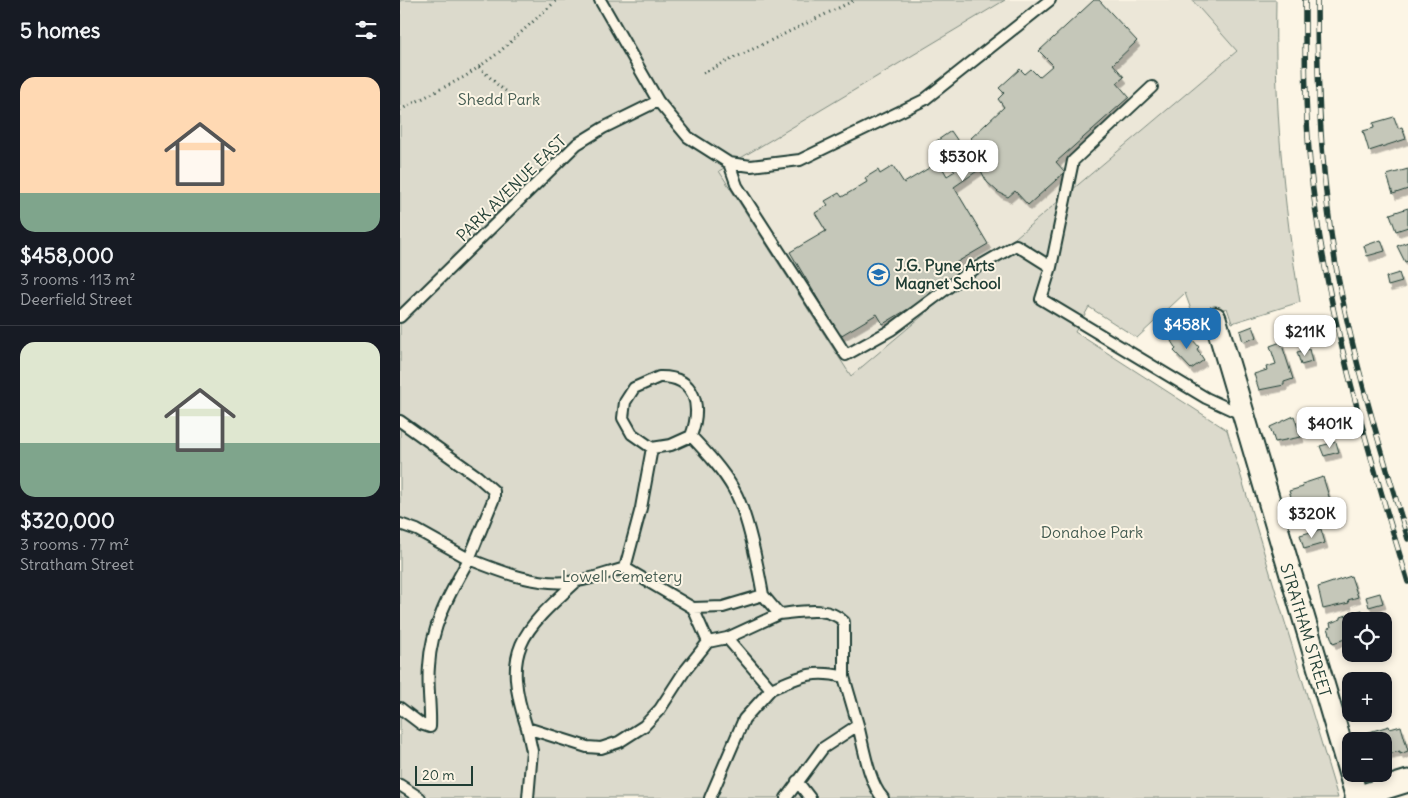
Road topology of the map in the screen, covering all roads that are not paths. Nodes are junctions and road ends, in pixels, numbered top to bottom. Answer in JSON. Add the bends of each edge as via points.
{"nodes":[{"id":1,"x":600,"y":0,"type":"edge"},
{"id":2,"x":1050,"y":0,"type":"edge"},
{"id":3,"x":1152,"y":87,"type":"dead end"},
{"id":4,"x":658,"y":101,"type":"junction"},
{"id":5,"x":729,"y":163,"type":"junction"},
{"id":6,"x":1051,"y":266,"type":"junction"},
{"id":7,"x":400,"y":317,"type":"edge"},
{"id":8,"x":1215,"y":318,"type":"dead end"},
{"id":9,"x":1242,"y":415,"type":"junction"},
{"id":10,"x":400,"y":421,"type":"edge"},
{"id":11,"x":690,"y":436,"type":"junction"},
{"id":12,"x":652,"y":448,"type":"junction"},
{"id":13,"x":400,"y":524,"type":"edge"},
{"id":14,"x":469,"y":559,"type":"junction"},
{"id":15,"x":625,"y":568,"type":"junction"},
{"id":16,"x":577,"y":581,"type":"junction"},
{"id":17,"x":763,"y":594,"type":"junction"},
{"id":18,"x":693,"y":608,"type":"junction"},
{"id":19,"x":779,"y":614,"type":"junction"},
{"id":20,"x":727,"y":638,"type":"junction"},
{"id":21,"x":708,"y":642,"type":"junction"},
{"id":22,"x":844,"y":677,"type":"junction"},
{"id":23,"x":771,"y":689,"type":"junction"},
{"id":24,"x":400,"y":708,"type":"edge"},
{"id":25,"x":858,"y":725,"type":"junction"},
{"id":26,"x":527,"y":728,"type":"junction"},
{"id":27,"x":797,"y":781,"type":"junction"},
{"id":28,"x":1408,"y":781,"type":"edge"},
{"id":29,"x":400,"y":785,"type":"edge"},
{"id":30,"x":421,"y":798,"type":"edge"},
{"id":31,"x":528,"y":798,"type":"edge"},
{"id":32,"x":710,"y":798,"type":"edge"},
{"id":33,"x":786,"y":798,"type":"edge"},
{"id":34,"x":810,"y":798,"type":"edge"},
{"id":35,"x":883,"y":798,"type":"edge"},
{"id":36,"x":1357,"y":798,"type":"edge"}],
"edges":[{"from":1,"to":4,"type":"lane"},
{"from":2,"to":5,"type":"lane","via":[[924,100],[800,160],[752,166]]},
{"from":3,"to":6,"type":"lane","via":[[1073,161]]},
{"from":4,"to":5,"type":"lane","via":[[688,137]]},
{"from":4,"to":7,"type":"lane","name":"PARK AVENUE EAST","via":[[577,144]]},
{"from":5,"to":6,"type":"lane","via":[[737,186],[846,355],[891,330],[969,272],[1016,245]]},
{"from":6,"to":9,"type":"lane","via":[[1041,299],[1206,398]]},
{"from":8,"to":9,"type":"street","name":"STRATHAM STREET"},
{"from":9,"to":36,"type":"street","name":"STRATHAM STREET"},
{"from":10,"to":14,"type":"lane","via":[[494,491]]},
{"from":11,"to":12,"type":"lane","via":[[671,445]]},
{"from":11,"to":12,"type":"lane","via":[[697,419],[693,395],[686,384],[674,376],[659,377],[634,388],[625,402],[622,418],[632,434]]},
{"from":11,"to":17,"type":"lane","via":[[735,491],[758,565]]},
{"from":12,"to":15,"type":"lane"},
{"from":13,"to":14,"type":"lane","via":[[418,530]]},
{"from":14,"to":16,"type":"lane","via":[[510,575],[542,582]]},
{"from":14,"to":24,"type":"lane","via":[[433,633],[429,664],[430,727]]},
{"from":15,"to":16,"type":"lane"},
{"from":15,"to":18,"type":"lane"},
{"from":16,"to":26,"type":"lane","via":[[526,632],[517,650],[514,673],[518,702]]},
{"from":17,"to":18,"type":"lane","via":[[723,606]]},
{"from":17,"to":19,"type":"lane"},
{"from":18,"to":21,"type":"lane"},
{"from":19,"to":20,"type":"lane"},
{"from":19,"to":22,"type":"lane","via":[[818,611],[838,615],[844,622]]},
{"from":20,"to":21,"type":"lane"},
{"from":20,"to":23,"type":"lane"},
{"from":21,"to":26,"type":"lane","via":[[660,709],[644,726],[619,742],[601,748],[587,747]]},
{"from":22,"to":23,"type":"lane","via":[[826,672],[807,674]]},
{"from":22,"to":25,"type":"lane"},
{"from":23,"to":32,"type":"lane","via":[[744,719]]},
{"from":25,"to":27,"type":"lane","via":[[823,748]]},
{"from":25,"to":35,"type":"lane","via":[[872,777]]},
{"from":26,"to":31,"type":"lane","via":[[532,750]]},
{"from":27,"to":33,"type":"lane"},
{"from":27,"to":34,"type":"lane"},
{"from":28,"to":36,"type":"street"},
{"from":29,"to":30,"type":"lane"}]}
